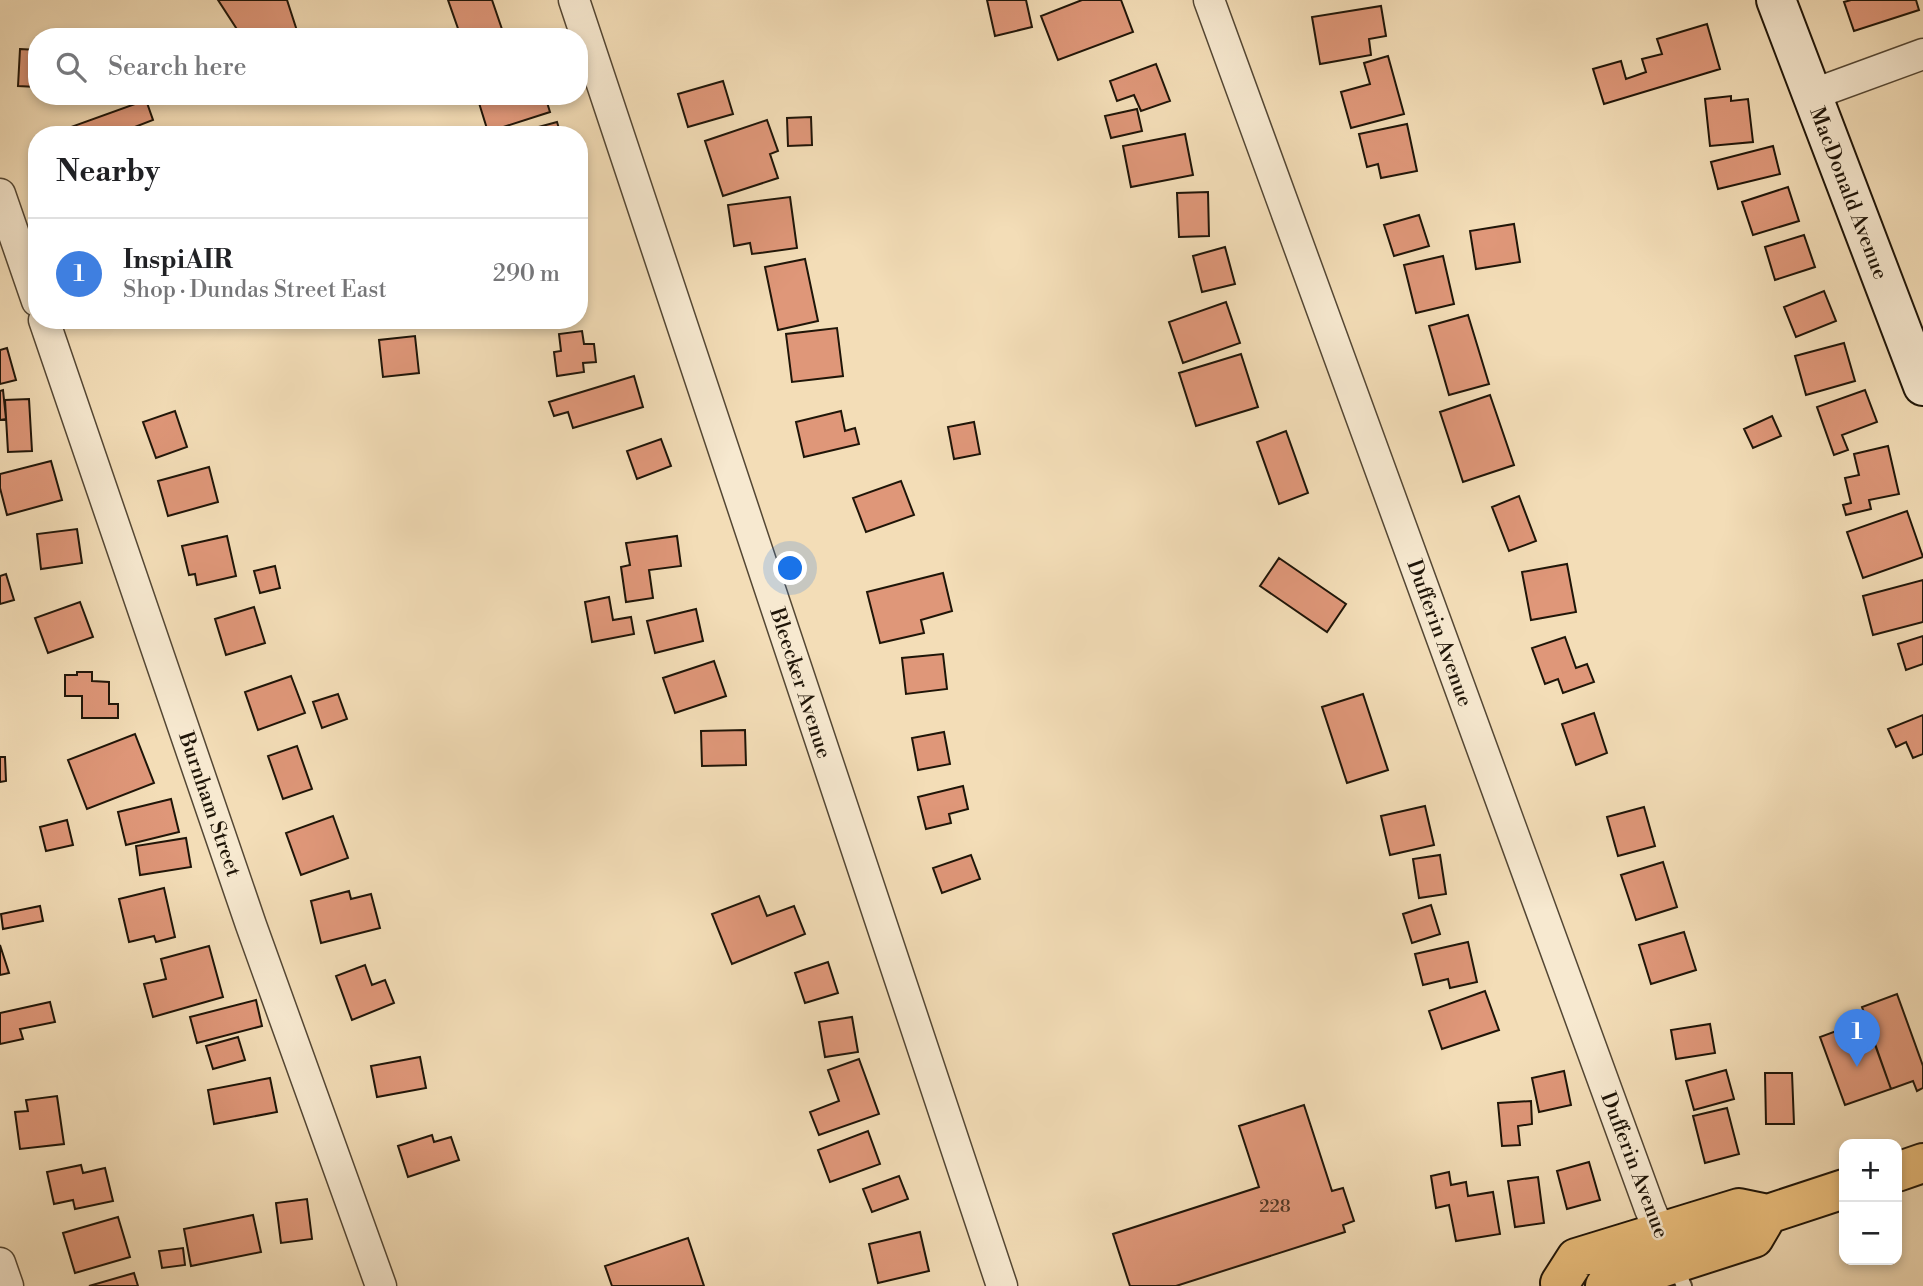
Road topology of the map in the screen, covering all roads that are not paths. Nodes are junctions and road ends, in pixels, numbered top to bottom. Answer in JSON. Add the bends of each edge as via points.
{"nodes":[{"id":1,"x":574,"y":0,"type":"edge"},
{"id":2,"x":1209,"y":0,"type":"edge"},
{"id":3,"x":1776,"y":0,"type":"edge"},
{"id":4,"x":583,"y":28,"type":"edge"},
{"id":5,"x":588,"y":42,"type":"edge"},
{"id":6,"x":1923,"y":54,"type":"edge"},
{"id":7,"x":1811,"y":96,"type":"junction"},
{"id":8,"x":0,"y":194,"type":"edge"},
{"id":9,"x":28,"y":274,"type":"edge"},
{"id":10,"x":47,"y":329,"type":"edge"},
{"id":11,"x":1923,"y":386,"type":"edge"},
{"id":12,"x":1923,"y":1163,"type":"edge"},
{"id":13,"x":1902,"y":1170,"type":"edge"},
{"id":14,"x":1839,"y":1191,"type":"edge"},
{"id":15,"x":1672,"y":1261,"type":"edge"},
{"id":16,"x":0,"y":1263,"type":"edge"},
{"id":17,"x":1559,"y":1285,"type":"edge"},
{"id":18,"x":8,"y":1286,"type":"edge"},
{"id":19,"x":381,"y":1286,"type":"edge"},
{"id":20,"x":1002,"y":1286,"type":"edge"},
{"id":21,"x":1605,"y":1286,"type":"edge"}],
"edges":[{"from":1,"to":4,"type":"street","name":"Bleecker Avenue"},
{"from":2,"to":15,"type":"street","name":"Dufferin Avenue"},
{"from":3,"to":7,"type":"street","name":"MacDonald Avenue"},
{"from":5,"to":20,"type":"street","name":"Bleecker Avenue"},
{"from":6,"to":7,"type":"street"},
{"from":7,"to":11,"type":"street","name":"MacDonald Avenue"},
{"from":8,"to":9,"type":"street"},
{"from":10,"to":19,"type":"street","name":"Burnham Street","via":[[251,925]]},
{"from":12,"to":13,"type":"main road"},
{"from":14,"to":15,"type":"main road","via":[[1768,1214],[1739,1208]]},
{"from":15,"to":17,"type":"main road","via":[[1576,1258]]},
{"from":15,"to":21,"type":"main road"},
{"from":16,"to":18,"type":"street"}]}
